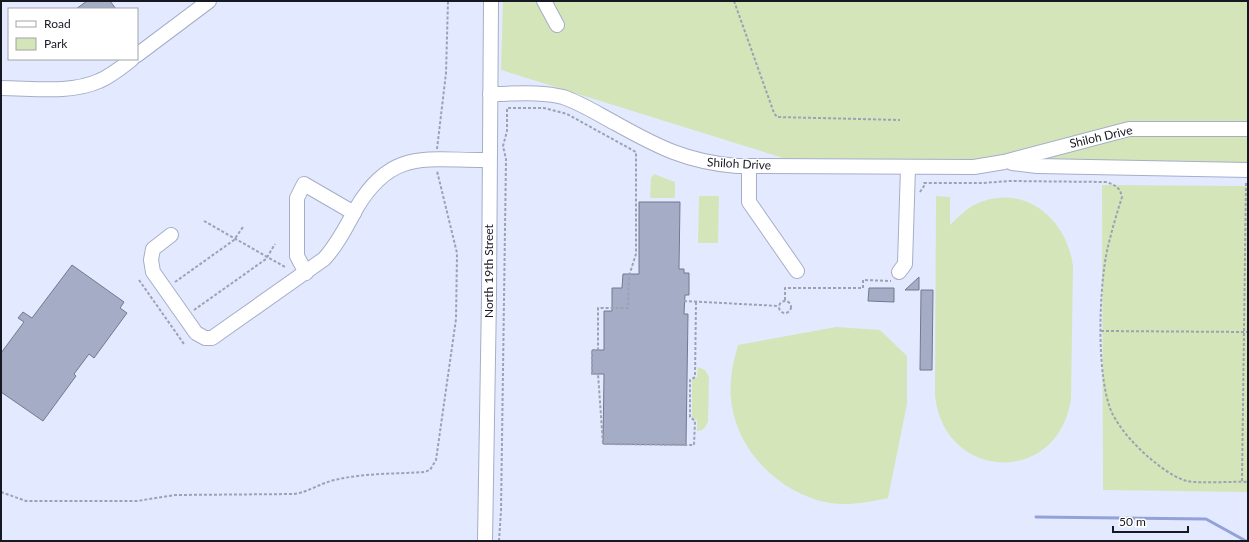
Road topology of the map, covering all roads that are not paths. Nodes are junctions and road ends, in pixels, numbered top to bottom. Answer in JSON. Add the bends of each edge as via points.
{"nodes":[{"id":1,"x":491,"y":1,"type":"edge"},
{"id":2,"x":544,"y":1,"type":"edge"},
{"id":3,"x":206,"y":2,"type":"edge"},
{"id":4,"x":557,"y":24,"type":"dead end"},
{"id":5,"x":138,"y":55,"type":"edge"},
{"id":6,"x":131,"y":60,"type":"edge"},
{"id":7,"x":1,"y":88,"type":"edge"},
{"id":8,"x":490,"y":94,"type":"junction"},
{"id":9,"x":1248,"y":129,"type":"edge"},
{"id":10,"x":489,"y":160,"type":"junction"},
{"id":11,"x":1004,"y":162,"type":"junction"},
{"id":12,"x":749,"y":166,"type":"junction"},
{"id":13,"x":908,"y":167,"type":"junction"},
{"id":14,"x":1247,"y":174,"type":"edge"},
{"id":15,"x":354,"y":212,"type":"junction"},
{"id":16,"x":171,"y":235,"type":"dead end"},
{"id":17,"x":797,"y":271,"type":"dead end"},
{"id":18,"x":306,"y":273,"type":"junction"},
{"id":19,"x":896,"y":276,"type":"road end"},
{"id":20,"x":485,"y":541,"type":"edge"}],
"edges":[{"from":1,"to":8,"type":"street","name":"North 19th Street"},
{"from":2,"to":4,"type":"street"},
{"from":3,"to":5,"type":"street"},
{"from":6,"to":7,"type":"street","via":[[108,77],[83,86]]},
{"from":8,"to":10,"type":"street","name":"North 19th Street"},
{"from":8,"to":12,"type":"street","name":"Shiloh Drive","via":[[544,94],[562,97],[581,104],[660,147],[689,159],[720,165]]},
{"from":9,"to":11,"type":"street","name":"Shiloh Drive","via":[[1129,129]]},
{"from":10,"to":15,"type":"street","via":[[408,162],[393,167],[374,182]]},
{"from":10,"to":20,"type":"street","name":"North 19th Street"},
{"from":11,"to":13,"type":"street","name":"Shiloh Drive","via":[[970,167]]},
{"from":11,"to":14,"type":"street","name":"Shiloh Drive","via":[[1037,166]]},
{"from":12,"to":13,"type":"street","name":"Shiloh Drive"},
{"from":12,"to":17,"type":"street","via":[[749,202]]},
{"from":13,"to":19,"type":"street","via":[[905,264]]},
{"from":15,"to":18,"type":"street","via":[[330,253]]},
{"from":15,"to":18,"type":"street","via":[[304,184],[297,198],[297,256]]},
{"from":16,"to":18,"type":"street","via":[[156,245],[151,254],[153,272],[200,336],[212,338]]}]}
